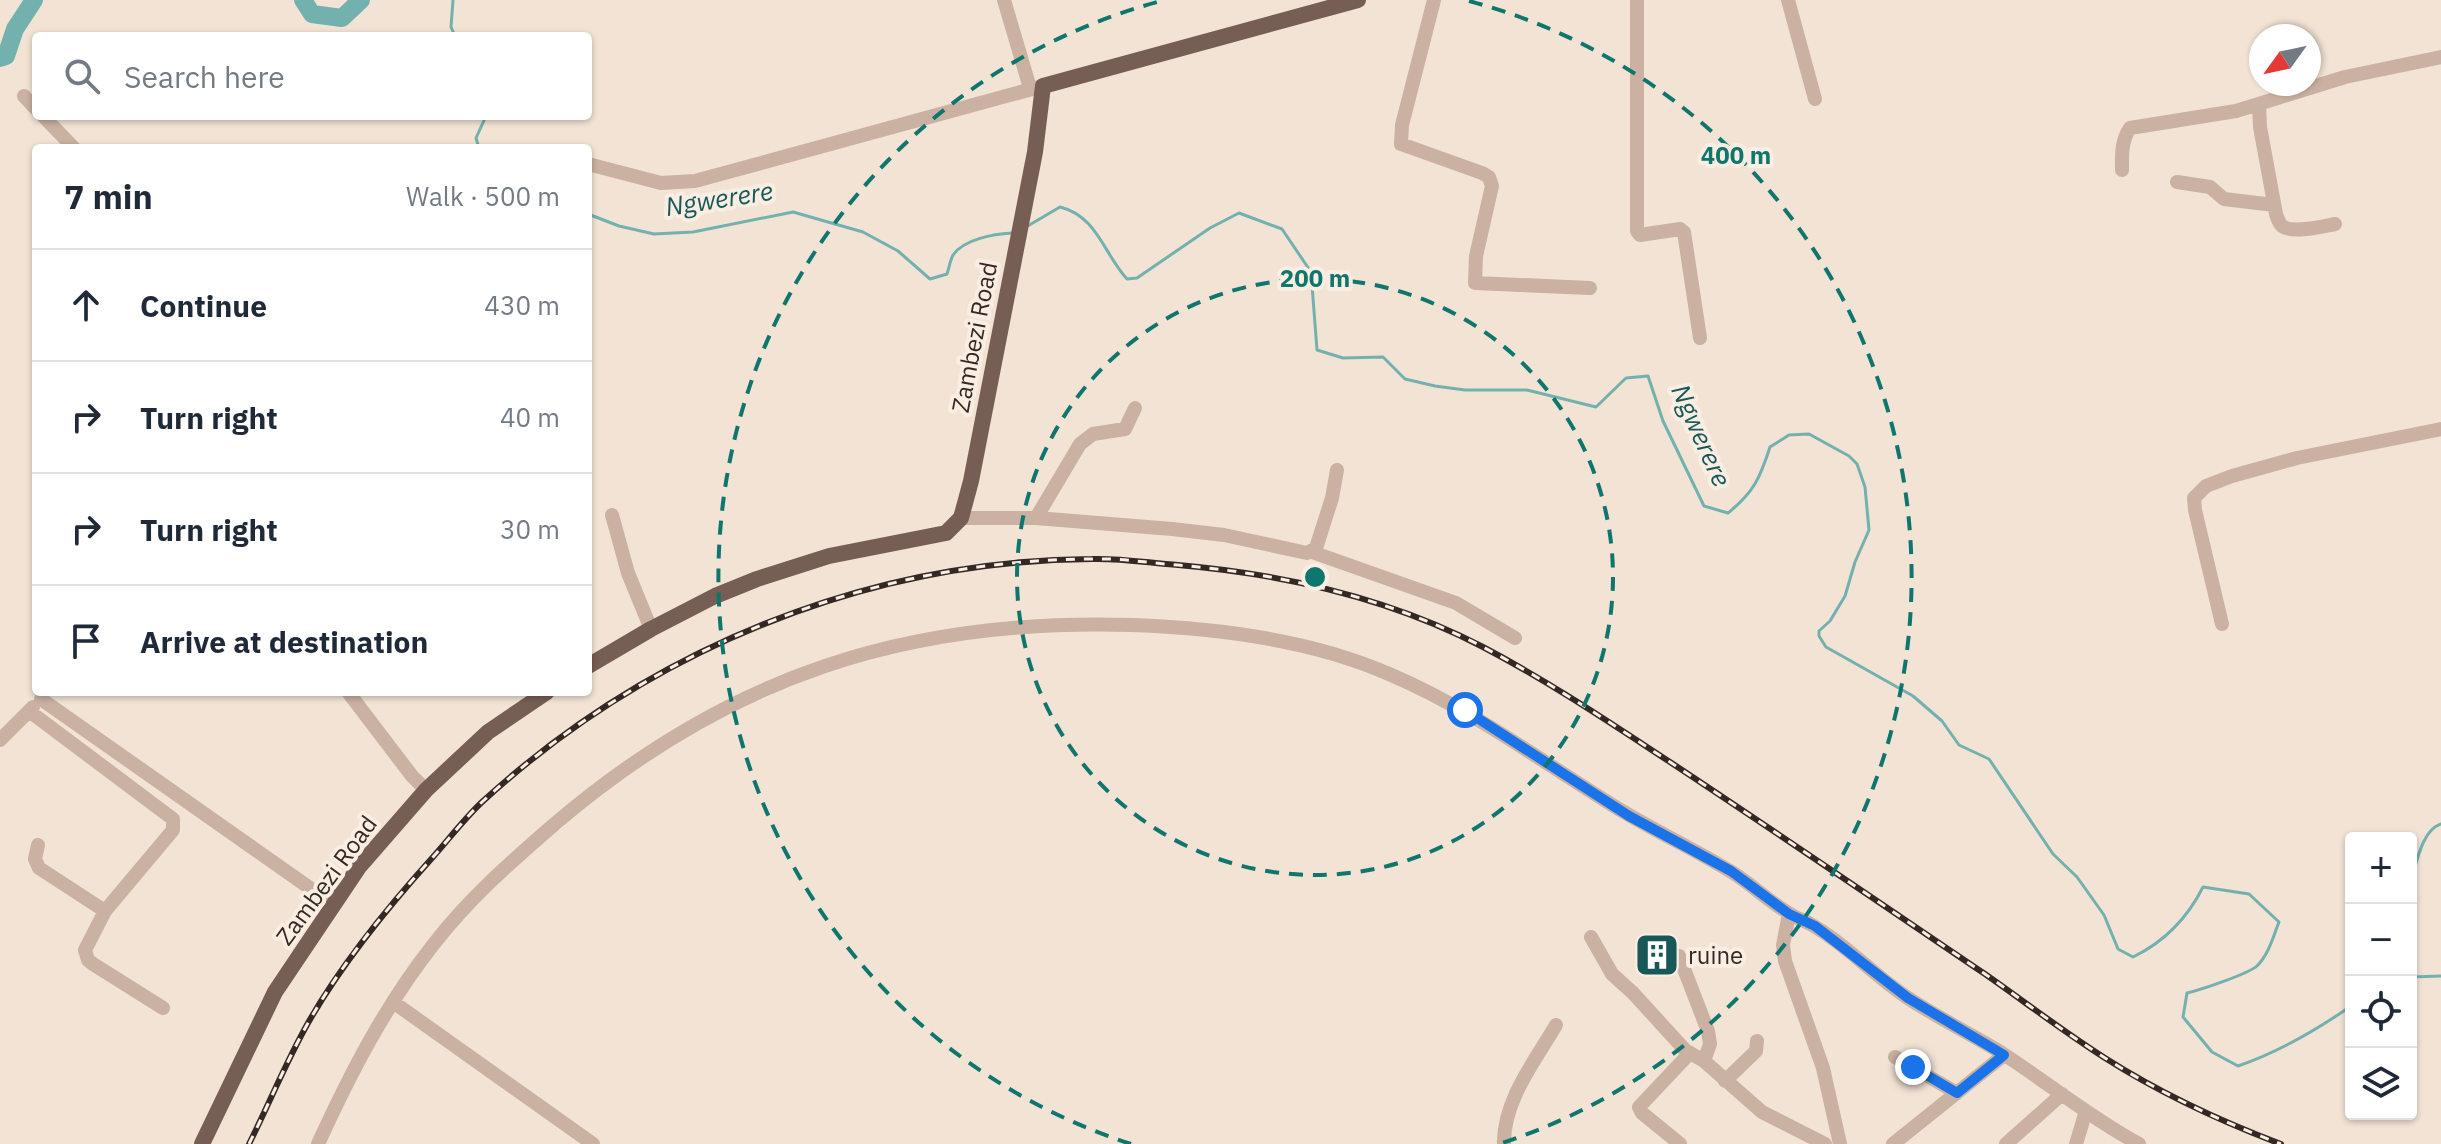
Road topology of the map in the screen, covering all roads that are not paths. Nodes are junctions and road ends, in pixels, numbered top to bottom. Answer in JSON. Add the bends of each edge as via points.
{"nodes":[{"id":1,"x":1004,"y":0,"type":"edge"},
{"id":2,"x":1358,"y":0,"type":"edge"},
{"id":3,"x":1434,"y":0,"type":"edge"},
{"id":4,"x":1637,"y":0,"type":"edge"},
{"id":5,"x":1788,"y":0,"type":"edge"},
{"id":6,"x":2441,"y":57,"type":"edge"},
{"id":7,"x":1036,"y":87,"type":"junction"},
{"id":8,"x":24,"y":96,"type":"dead end"},
{"id":9,"x":1815,"y":99,"type":"dead end"},
{"id":10,"x":2259,"y":104,"type":"junction"},
{"id":11,"x":32,"y":105,"type":"edge"},
{"id":12,"x":47,"y":120,"type":"edge"},
{"id":13,"x":70,"y":144,"type":"edge"},
{"id":14,"x":592,"y":165,"type":"edge"},
{"id":15,"x":2122,"y":170,"type":"dead end"},
{"id":16,"x":2177,"y":182,"type":"dead end"},
{"id":17,"x":2274,"y":205,"type":"junction"},
{"id":18,"x":2335,"y":224,"type":"dead end"},
{"id":19,"x":1590,"y":288,"type":"dead end"},
{"id":20,"x":1700,"y":338,"type":"dead end"},
{"id":21,"x":1135,"y":408,"type":"dead end"},
{"id":22,"x":2441,"y":429,"type":"edge"},
{"id":23,"x":1337,"y":470,"type":"dead end"},
{"id":24,"x":612,"y":515,"type":"dead end"},
{"id":25,"x":961,"y":518,"type":"junction"},
{"id":26,"x":1036,"y":518,"type":"junction"},
{"id":27,"x":1312,"y":552,"type":"junction"},
{"id":28,"x":2222,"y":624,"type":"dead end"},
{"id":29,"x":651,"y":629,"type":"junction"},
{"id":30,"x":1515,"y":638,"type":"dead end"},
{"id":31,"x":592,"y":664,"type":"edge"},
{"id":32,"x":43,"y":696,"type":"edge"},
{"id":33,"x":45,"y":696,"type":"edge"},
{"id":34,"x":351,"y":696,"type":"edge"},
{"id":35,"x":541,"y":696,"type":"edge"},
{"id":36,"x":29,"y":711,"type":"junction"},
{"id":37,"x":0,"y":740,"type":"edge"},
{"id":38,"x":426,"y":790,"type":"junction"},
{"id":39,"x":38,"y":845,"type":"dead end"},
{"id":40,"x":334,"y":905,"type":"junction"},
{"id":41,"x":105,"y":911,"type":"junction"},
{"id":42,"x":1789,"y":914,"type":"junction"},
{"id":43,"x":1591,"y":937,"type":"dead end"},
{"id":44,"x":1679,"y":956,"type":"dead end"},
{"id":45,"x":393,"y":1002,"type":"junction"},
{"id":46,"x":163,"y":1008,"type":"dead end"},
{"id":47,"x":1556,"y":1025,"type":"dead end"},
{"id":48,"x":1757,"y":1041,"type":"dead end"},
{"id":49,"x":1689,"y":1054,"type":"junction"},
{"id":50,"x":2004,"y":1055,"type":"junction"},
{"id":51,"x":1895,"y":1057,"type":"dead end"},
{"id":52,"x":1704,"y":1061,"type":"junction"},
{"id":53,"x":1725,"y":1081,"type":"junction"},
{"id":54,"x":1957,"y":1093,"type":"junction"},
{"id":55,"x":2062,"y":1094,"type":"junction"},
{"id":56,"x":2086,"y":1111,"type":"junction"},
{"id":57,"x":202,"y":1144,"type":"edge"},
{"id":58,"x":318,"y":1144,"type":"edge"},
{"id":59,"x":593,"y":1144,"type":"edge"},
{"id":60,"x":1504,"y":1144,"type":"edge"},
{"id":61,"x":1680,"y":1144,"type":"edge"},
{"id":62,"x":1825,"y":1144,"type":"edge"},
{"id":63,"x":1840,"y":1144,"type":"edge"},
{"id":64,"x":1893,"y":1144,"type":"edge"},
{"id":65,"x":2006,"y":1144,"type":"edge"},
{"id":66,"x":2076,"y":1144,"type":"edge"},
{"id":67,"x":2139,"y":1144,"type":"edge"}],
"edges":[{"from":1,"to":7,"type":"street"},
{"from":2,"to":7,"type":"main road"},
{"from":3,"to":19,"type":"street","via":[[1401,144],[1489,177],[1492,186],[1475,283]]},
{"from":4,"to":20,"type":"street","via":[[1637,231],[1684,232]]},
{"from":5,"to":9,"type":"street"},
{"from":6,"to":10,"type":"street","via":[[2345,77]]},
{"from":7,"to":14,"type":"street","via":[[695,181],[661,183]]},
{"from":7,"to":25,"type":"main road","name":"Zambezi Road","via":[[1035,152]]},
{"from":8,"to":11,"type":"street"},
{"from":10,"to":15,"type":"street","via":[[2130,128]]},
{"from":10,"to":17,"type":"street"},
{"from":12,"to":13,"type":"street"},
{"from":16,"to":17,"type":"street","via":[[2210,187],[2224,199]]},
{"from":17,"to":18,"type":"street","via":[[2286,228]]},
{"from":21,"to":26,"type":"street","via":[[1125,429],[1093,434],[1080,444]]},
{"from":22,"to":28,"type":"street","via":[[2297,458],[2206,486],[2194,498],[2195,510]]},
{"from":23,"to":27,"type":"street","via":[[1326,520]]},
{"from":24,"to":29,"type":"street"},
{"from":25,"to":26,"type":"street"},
{"from":25,"to":29,"type":"main road","via":[[946,533],[829,556],[757,579]]},
{"from":26,"to":27,"type":"street","via":[[1224,535]]},
{"from":27,"to":30,"type":"street","via":[[1456,603]]},
{"from":29,"to":31,"type":"main road"},
{"from":32,"to":36,"type":"street"},
{"from":33,"to":40,"type":"street"},
{"from":34,"to":38,"type":"street"},
{"from":35,"to":38,"type":"main road","name":"Zambezi Road","via":[[488,732]]},
{"from":36,"to":37,"type":"street"},
{"from":36,"to":41,"type":"street","via":[[173,819],[173,830]]},
{"from":38,"to":40,"type":"main road","name":"Zambezi Road","via":[[359,867]]},
{"from":39,"to":41,"type":"street","via":[[39,868]]},
{"from":40,"to":57,"type":"main road","name":"Zambezi Road","via":[[275,992]]},
{"from":41,"to":46,"type":"street","via":[[85,950],[88,960]]},
{"from":42,"to":45,"type":"street","via":[[1731,871],[1629,816],[1465,710],[1381,670],[1325,652],[1224,632],[1092,624],[991,629],[832,662],[693,725],[581,802],[491,878],[432,946]]},
{"from":42,"to":50,"type":"street","via":[[1815,926],[1908,998]]},
{"from":42,"to":63,"type":"street","via":[[1785,961],[1823,1068]]},
{"from":43,"to":49,"type":"street","via":[[1612,974]]},
{"from":44,"to":52,"type":"street","via":[[1708,1031]]},
{"from":45,"to":58,"type":"street","via":[[365,1046]]},
{"from":45,"to":59,"type":"street"},
{"from":47,"to":60,"type":"street","via":[[1512,1106]]},
{"from":48,"to":53,"type":"street","via":[[1756,1051]]},
{"from":49,"to":52,"type":"street"},
{"from":49,"to":61,"type":"street","via":[[1639,1107]]},
{"from":50,"to":54,"type":"street"},
{"from":50,"to":55,"type":"street"},
{"from":51,"to":54,"type":"street"},
{"from":52,"to":53,"type":"street"},
{"from":53,"to":62,"type":"street","via":[[1762,1112]]},
{"from":54,"to":64,"type":"street"},
{"from":55,"to":56,"type":"street"},
{"from":55,"to":65,"type":"street"},
{"from":56,"to":66,"type":"street"},
{"from":56,"to":67,"type":"street"}]}
